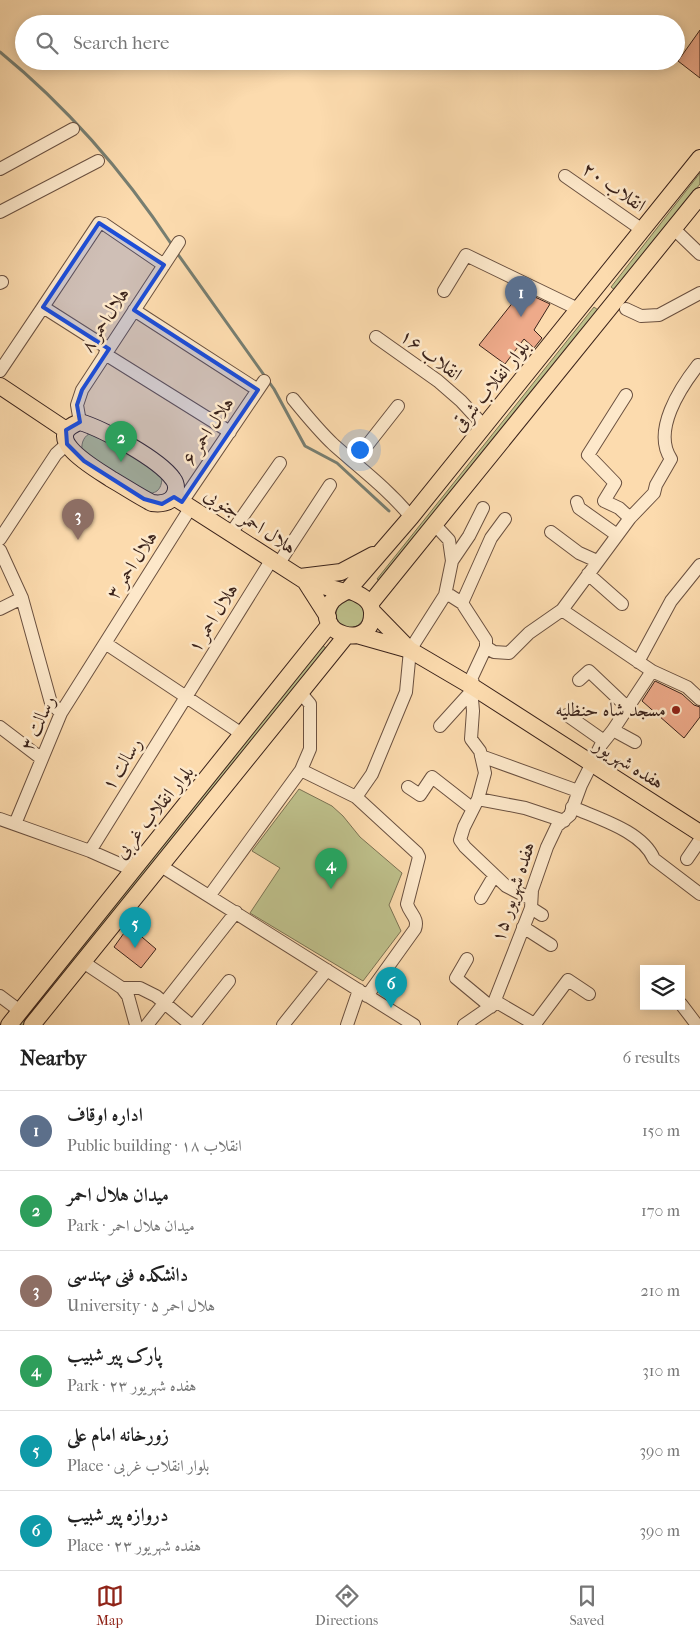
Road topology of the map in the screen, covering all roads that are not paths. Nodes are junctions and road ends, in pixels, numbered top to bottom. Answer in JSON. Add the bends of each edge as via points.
{"nodes":[{"id":1,"x":73,"y":129,"type":"dead end"},
{"id":2,"x":700,"y":158,"type":"edge"},
{"id":3,"x":98,"y":161,"type":"dead end"},
{"id":4,"x":0,"y":169,"type":"edge"},
{"id":5,"x":565,"y":176,"type":"dead end"},
{"id":6,"x":699,"y":198,"type":"edge"},
{"id":7,"x":0,"y":212,"type":"edge"},
{"id":8,"x":674,"y":228,"type":"junction"},
{"id":9,"x":641,"y":229,"type":"junction"},
{"id":10,"x":180,"y":242,"type":"dead end"},
{"id":11,"x":700,"y":254,"type":"edge"},
{"id":12,"x":164,"y":265,"type":"junction"},
{"id":13,"x":604,"y":278,"type":"junction"},
{"id":14,"x":444,"y":291,"type":"dead end"},
{"id":15,"x":700,"y":293,"type":"edge"},
{"id":16,"x":624,"y":302,"type":"junction"},
{"id":17,"x":581,"y":306,"type":"junction"},
{"id":18,"x":43,"y":307,"type":"junction"},
{"id":19,"x":134,"y":310,"type":"junction"},
{"id":20,"x":602,"y":318,"type":"junction"},
{"id":21,"x":376,"y":337,"type":"dead end"},
{"id":22,"x":107,"y":351,"type":"junction"},
{"id":23,"x":698,"y":365,"type":"dead end"},
{"id":24,"x":0,"y":370,"type":"edge"},
{"id":25,"x":1,"y":388,"type":"edge"},
{"id":26,"x":626,"y":395,"type":"dead end"},
{"id":27,"x":293,"y":399,"type":"dead end"},
{"id":28,"x":398,"y":406,"type":"dead end"},
{"id":29,"x":484,"y":426,"type":"junction"},
{"id":30,"x":71,"y":432,"type":"junction"},
{"id":31,"x":230,"y":432,"type":"junction"},
{"id":32,"x":354,"y":462,"type":"junction"},
{"id":33,"x":280,"y":463,"type":"dead end"},
{"id":34,"x":330,"y":485,"type":"dead end"},
{"id":35,"x":182,"y":502,"type":"junction"},
{"id":36,"x":577,"y":502,"type":"dead end"},
{"id":37,"x":483,"y":508,"type":"dead end"},
{"id":38,"x":411,"y":516,"type":"junction"},
{"id":39,"x":630,"y":518,"type":"junction"},
{"id":40,"x":505,"y":519,"type":"dead end"},
{"id":41,"x":434,"y":524,"type":"junction"},
{"id":42,"x":551,"y":532,"type":"dead end"},
{"id":43,"x":231,"y":533,"type":"junction"},
{"id":44,"x":617,"y":535,"type":"junction"},
{"id":45,"x":0,"y":539,"type":"edge"},
{"id":46,"x":0,"y":550,"type":"edge"},
{"id":47,"x":380,"y":552,"type":"junction"},
{"id":48,"x":276,"y":561,"type":"junction"},
{"id":49,"x":452,"y":561,"type":"junction"},
{"id":50,"x":597,"y":562,"type":"junction"},
{"id":51,"x":700,"y":565,"type":"edge"},
{"id":52,"x":588,"y":574,"type":"junction"},
{"id":53,"x":302,"y":579,"type":"junction"},
{"id":54,"x":347,"y":591,"type":"junction"},
{"id":55,"x":445,"y":595,"type":"junction"},
{"id":56,"x":22,"y":598,"type":"junction"},
{"id":57,"x":462,"y":603,"type":"junction"},
{"id":58,"x":622,"y":604,"type":"dead end"},
{"id":59,"x":371,"y":608,"type":"junction"},
{"id":60,"x":0,"y":609,"type":"edge"},
{"id":61,"x":562,"y":610,"type":"junction"},
{"id":62,"x":329,"y":621,"type":"junction"},
{"id":63,"x":352,"y":636,"type":"junction"},
{"id":64,"x":105,"y":642,"type":"junction"},
{"id":65,"x":486,"y":647,"type":"junction"},
{"id":66,"x":410,"y":650,"type":"junction"},
{"id":67,"x":638,"y":662,"type":"junction"},
{"id":68,"x":652,"y":671,"type":"junction"},
{"id":69,"x":580,"y":680,"type":"dead end"},
{"id":70,"x":473,"y":687,"type":"junction"},
{"id":71,"x":300,"y":692,"type":"junction"},
{"id":72,"x":697,"y":693,"type":"edge"},
{"id":73,"x":186,"y":698,"type":"junction"},
{"id":74,"x":628,"y":708,"type":"junction"},
{"id":75,"x":61,"y":713,"type":"junction"},
{"id":76,"x":567,"y":715,"type":"dead end"},
{"id":77,"x":440,"y":726,"type":"dead end"},
{"id":78,"x":0,"y":727,"type":"edge"},
{"id":79,"x":613,"y":730,"type":"junction"},
{"id":80,"x":242,"y":734,"type":"junction"},
{"id":81,"x":604,"y":742,"type":"junction"},
{"id":82,"x":635,"y":742,"type":"dead end"},
{"id":83,"x":481,"y":756,"type":"junction"},
{"id":84,"x":42,"y":759,"type":"junction"},
{"id":85,"x":592,"y":764,"type":"junction"},
{"id":86,"x":301,"y":770,"type":"junction"},
{"id":87,"x":408,"y":787,"type":"dead end"},
{"id":88,"x":578,"y":791,"type":"junction"},
{"id":89,"x":356,"y":797,"type":"junction"},
{"id":90,"x":476,"y":804,"type":"junction"},
{"id":91,"x":572,"y":807,"type":"junction"},
{"id":92,"x":0,"y":819,"type":"edge"},
{"id":93,"x":564,"y":821,"type":"junction"},
{"id":94,"x":15,"y":824,"type":"junction"},
{"id":95,"x":700,"y":833,"type":"edge"},
{"id":96,"x":700,"y":840,"type":"edge"},
{"id":97,"x":90,"y":851,"type":"junction"},
{"id":98,"x":687,"y":859,"type":"dead end"},
{"id":99,"x":161,"y":866,"type":"junction"},
{"id":100,"x":133,"y":870,"type":"junction"},
{"id":101,"x":494,"y":876,"type":"junction"},
{"id":102,"x":700,"y":894,"type":"edge"},
{"id":103,"x":210,"y":895,"type":"junction"},
{"id":104,"x":480,"y":898,"type":"dead end"},
{"id":105,"x":531,"y":903,"type":"junction"},
{"id":106,"x":236,"y":912,"type":"junction"},
{"id":107,"x":542,"y":915,"type":"dead end"},
{"id":108,"x":523,"y":926,"type":"junction"},
{"id":109,"x":551,"y":945,"type":"dead end"},
{"id":110,"x":467,"y":959,"type":"dead end"},
{"id":111,"x":83,"y":962,"type":"junction"},
{"id":112,"x":327,"y":970,"type":"junction"},
{"id":113,"x":229,"y":981,"type":"dead end"},
{"id":114,"x":122,"y":988,"type":"junction"},
{"id":115,"x":363,"y":993,"type":"junction"},
{"id":116,"x":589,"y":994,"type":"dead end"},
{"id":117,"x":0,"y":996,"type":"edge"},
{"id":118,"x":164,"y":1003,"type":"junction"},
{"id":119,"x":493,"y":1004,"type":"junction"},
{"id":120,"x":685,"y":1009,"type":"edge"},
{"id":121,"x":0,"y":1010,"type":"edge"},
{"id":122,"x":20,"y":1011,"type":"junction"},
{"id":123,"x":9,"y":1025,"type":"edge"},
{"id":124,"x":32,"y":1025,"type":"edge"},
{"id":125,"x":136,"y":1025,"type":"edge"},
{"id":126,"x":148,"y":1025,"type":"edge"},
{"id":127,"x":192,"y":1025,"type":"edge"},
{"id":128,"x":283,"y":1025,"type":"edge"},
{"id":129,"x":347,"y":1025,"type":"edge"},
{"id":130,"x":414,"y":1025,"type":"edge"},
{"id":131,"x":464,"y":1025,"type":"edge"},
{"id":132,"x":536,"y":1025,"type":"edge"},
{"id":133,"x":697,"y":1025,"type":"edge"}],
"edges":[{"from":1,"to":4,"type":"street"},
{"from":2,"to":9,"type":"main road","name":"بلوار انقلاب شرقی"},
{"from":3,"to":7,"type":"street"},
{"from":5,"to":9,"type":"street","name":"انقلاب ۲۰"},
{"from":6,"to":8,"type":"main road"},
{"from":8,"to":11,"type":"street"},
{"from":8,"to":16,"type":"main road"},
{"from":9,"to":13,"type":"main road","name":"بلوار انقلاب شرقی"},
{"from":10,"to":12,"type":"street","name":"هلال‌احمر ۸"},
{"from":12,"to":18,"type":"street","via":[[99,223]]},
{"from":12,"to":19,"type":"street","name":"هلال‌احمر ۸"},
{"from":13,"to":16,"type":"main road","via":[[610,293]]},
{"from":13,"to":17,"type":"main road","name":"بلوار انقلاب شرقی"},
{"from":14,"to":17,"type":"street","via":[[466,255]]},
{"from":15,"to":16,"type":"street","via":[[659,315],[641,316]]},
{"from":16,"to":20,"type":"main road"},
{"from":17,"to":20,"type":"main road","via":[[600,304]]},
{"from":17,"to":29,"type":"main road","name":"بلوار انقلاب شرقی"},
{"from":18,"to":22,"type":"street"},
{"from":18,"to":24,"type":"street"},
{"from":19,"to":22,"type":"street","name":"هلال‌احمر ۸"},
{"from":19,"to":31,"type":"street","name":"هلال احمر ۶","via":[[261,386]]},
{"from":20,"to":41,"type":"main road"},
{"from":21,"to":29,"type":"street","name":"انقلاب ۱۶","via":[[438,381]]},
{"from":22,"to":30,"type":"street","name":"هلال‌احمر ۸","via":[[82,390]]},
{"from":22,"to":31,"type":"street"},
{"from":23,"to":39,"type":"street","via":[[683,385],[665,429],[664,443],[671,459],[654,493]]},
{"from":25,"to":30,"type":"main road"},
{"from":26,"to":39,"type":"street","via":[[588,455],[615,483],[604,501]]},
{"from":27,"to":32,"type":"street"},
{"from":28,"to":32,"type":"street"},
{"from":29,"to":38,"type":"main road","name":"بلوار انقلاب شرقی"},
{"from":30,"to":35,"type":"main road","via":[[107,432],[164,470],[174,480]]},
{"from":30,"to":35,"type":"main road","via":[[84,461],[152,503]]},
{"from":30,"to":45,"type":"street"},
{"from":31,"to":35,"type":"street","name":"هلال احمر ۶"},
{"from":32,"to":38,"type":"street"},
{"from":33,"to":43,"type":"street"},
{"from":34,"to":48,"type":"street","name":"هلال احمر ۱"},
{"from":35,"to":43,"type":"main road","name":"هلال احمر جنوبی"},
{"from":35,"to":64,"type":"street","name":"هلال احمر ۳"},
{"from":36,"to":44,"type":"street","via":[[579,508]]},
{"from":37,"to":49,"type":"street"},
{"from":38,"to":47,"type":"main road","name":"بلوار انقلاب شرقی"},
{"from":39,"to":44,"type":"street"},
{"from":40,"to":57,"type":"street","via":[[491,538]]},
{"from":41,"to":49,"type":"street","via":[[449,540]]},
{"from":41,"to":59,"type":"main road"},
{"from":42,"to":50,"type":"street"},
{"from":43,"to":48,"type":"main road","name":"هلال احمر جنوبی"},
{"from":44,"to":50,"type":"street"},
{"from":46,"to":56,"type":"street"},
{"from":47,"to":53,"type":"main road","via":[[341,572]]},
{"from":47,"to":54,"type":"main road","name":"بلوار انقلاب شرقی"},
{"from":48,"to":53,"type":"main road","name":"هلال احمر جنوبی"},
{"from":48,"to":73,"type":"street","name":"هلال احمر ۱"},
{"from":49,"to":55,"type":"street"},
{"from":50,"to":52,"type":"street"},
{"from":51,"to":67,"type":"street","via":[[671,601]]},
{"from":52,"to":58,"type":"street"},
{"from":52,"to":61,"type":"street"},
{"from":53,"to":54,"type":"main road","name":"هلال احمر جنوبی"},
{"from":53,"to":62,"type":"main road","name":"هلال احمر جنوبی"},
{"from":54,"to":59,"type":"main road","via":[[360,594]]},
{"from":54,"to":62,"type":"main road","via":[[333,600],[328,611]]},
{"from":55,"to":57,"type":"street"},
{"from":55,"to":66,"type":"street"},
{"from":56,"to":60,"type":"street"},
{"from":56,"to":75,"type":"street","via":[[51,703]]},
{"from":57,"to":65,"type":"street","via":[[486,640]]},
{"from":59,"to":63,"type":"main road","via":[[369,625],[362,633]]},
{"from":59,"to":66,"type":"main road","name":"هفده شهریور"},
{"from":61,"to":65,"type":"street","via":[[509,652],[494,652]]},
{"from":61,"to":67,"type":"street"},
{"from":62,"to":63,"type":"main road","via":[[340,634]]},
{"from":62,"to":80,"type":"main road","name":"بلوار انقلاب غربی"},
{"from":63,"to":66,"type":"main road","name":"هفده شهریور"},
{"from":63,"to":71,"type":"main road","name":"بلوار انقلاب غربی"},
{"from":64,"to":73,"type":"street"},
{"from":64,"to":75,"type":"street","name":"رسالت ۳"},
{"from":65,"to":70,"type":"street","via":[[472,677]]},
{"from":66,"to":70,"type":"main road","name":"هفده شهریور"},
{"from":66,"to":89,"type":"street","via":[[406,692],[372,774]]},
{"from":67,"to":68,"type":"street"},
{"from":68,"to":72,"type":"street"},
{"from":68,"to":74,"type":"street","name":"هفده شهریور ۱۵"},
{"from":69,"to":74,"type":"street","via":[[589,671]]},
{"from":70,"to":77,"type":"street"},
{"from":70,"to":83,"type":"street","via":[[472,739]]},
{"from":70,"to":85,"type":"main road","name":"هفده شهریور"},
{"from":71,"to":86,"type":"street","via":[[310,704],[310,750]]},
{"from":71,"to":99,"type":"main road","name":"بلوار انقلاب غربی"},
{"from":73,"to":80,"type":"street"},
{"from":73,"to":97,"type":"street","name":"رسالت ۱"},
{"from":74,"to":79,"type":"street","name":"هفده شهریور ۱۵"},
{"from":75,"to":84,"type":"street","name":"رسالت ۳"},
{"from":76,"to":81,"type":"street"},
{"from":78,"to":84,"type":"street"},
{"from":79,"to":81,"type":"street","name":"هفده شهریور ۱۵"},
{"from":79,"to":82,"type":"street"},
{"from":80,"to":100,"type":"main road","name":"بلوار انقلاب غربی"},
{"from":81,"to":85,"type":"street","name":"هفده شهریور ۱۵"},
{"from":83,"to":88,"type":"street"},
{"from":83,"to":90,"type":"street","via":[[484,773]]},
{"from":84,"to":94,"type":"street","name":"رسالت ۳"},
{"from":85,"to":88,"type":"street","name":"هفده شهریور ۱۵"},
{"from":85,"to":95,"type":"main road","name":"هفده شهریور"},
{"from":86,"to":89,"type":"street"},
{"from":86,"to":103,"type":"street"},
{"from":87,"to":90,"type":"street","via":[[420,795],[432,777]]},
{"from":88,"to":91,"type":"street","name":"هفده شهریور ۱۵"},
{"from":89,"to":115,"type":"street","via":[[417,852],[420,861],[407,904],[416,920],[415,929]]},
{"from":90,"to":93,"type":"street","via":[[525,808]]},
{"from":90,"to":101,"type":"street","via":[[460,840]]},
{"from":91,"to":93,"type":"street","name":"هفده شهریور ۱۵"},
{"from":91,"to":102,"type":"street","via":[[636,837],[654,859]]},
{"from":92,"to":94,"type":"street"},
{"from":93,"to":105,"type":"street","name":"هفده شهریور ۱۵","via":[[557,826],[547,847],[532,890]]},
{"from":94,"to":97,"type":"street"},
{"from":96,"to":98,"type":"street"},
{"from":97,"to":100,"type":"street"},
{"from":99,"to":103,"type":"street"},
{"from":99,"to":111,"type":"main road","name":"بلوار انقلاب غربی"},
{"from":100,"to":122,"type":"main road","name":"بلوار انقلاب غربی"},
{"from":101,"to":104,"type":"street"},
{"from":101,"to":105,"type":"street"},
{"from":103,"to":106,"type":"street"},
{"from":105,"to":107,"type":"street"},
{"from":105,"to":108,"type":"street","name":"هفده شهریور ۱۵"},
{"from":106,"to":112,"type":"street"},
{"from":106,"to":118,"type":"street"},
{"from":108,"to":109,"type":"street"},
{"from":108,"to":119,"type":"street","name":"هفده شهریور ۱۵"},
{"from":110,"to":119,"type":"street","via":[[456,978]]},
{"from":111,"to":114,"type":"street"},
{"from":111,"to":124,"type":"main road","name":"بلوار انقلاب غربی"},
{"from":112,"to":115,"type":"street"},
{"from":112,"to":128,"type":"street"},
{"from":113,"to":127,"type":"street"},
{"from":114,"to":118,"type":"street","via":[[140,988]]},
{"from":114,"to":125,"type":"street","via":[[128,996]]},
{"from":115,"to":129,"type":"street"},
{"from":115,"to":130,"type":"street"},
{"from":116,"to":132,"type":"street","via":[[568,980]]},
{"from":117,"to":122,"type":"street"},
{"from":118,"to":126,"type":"street"},
{"from":118,"to":127,"type":"street"},
{"from":119,"to":131,"type":"street"},
{"from":119,"to":132,"type":"street"},
{"from":120,"to":133,"type":"street"},
{"from":121,"to":122,"type":"street"},
{"from":122,"to":123,"type":"main road","name":"بلوار انقلاب غربی"}]}
